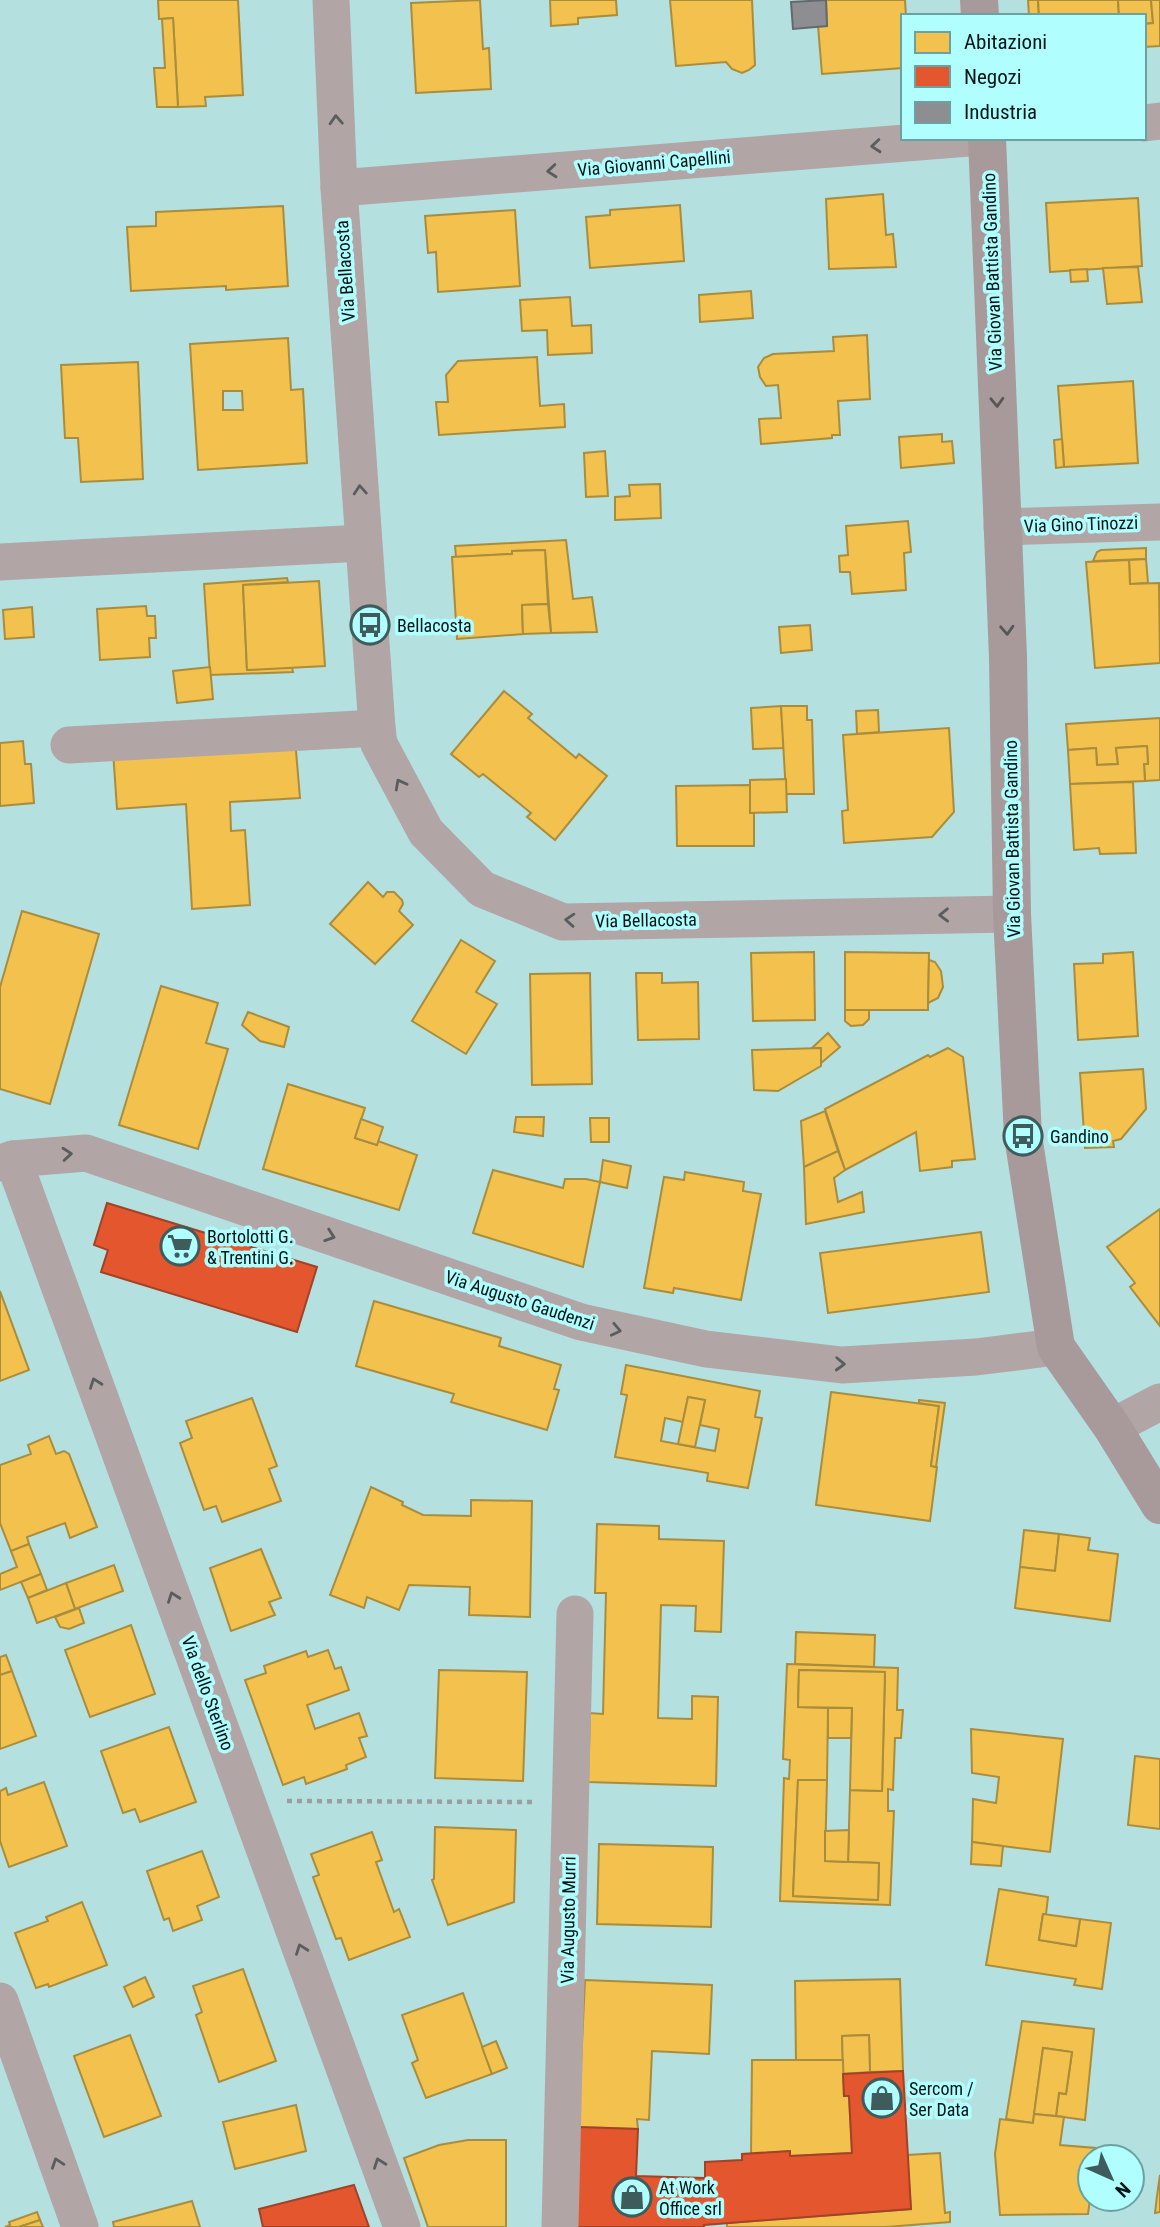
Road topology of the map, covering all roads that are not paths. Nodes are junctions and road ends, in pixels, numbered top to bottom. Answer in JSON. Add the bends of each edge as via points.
{"nodes":[{"id":1,"x":331,"y":0,"type":"edge"},
{"id":2,"x":944,"y":140,"type":"edge"},
{"id":3,"x":987,"y":140,"type":"edge"},
{"id":4,"x":340,"y":188,"type":"junction"},
{"id":5,"x":1160,"y":522,"type":"edge"},
{"id":6,"x":1002,"y":527,"type":"junction"},
{"id":7,"x":363,"y":543,"type":"junction"},
{"id":8,"x":0,"y":562,"type":"edge"},
{"id":9,"x":377,"y":728,"type":"junction"},
{"id":10,"x":69,"y":745,"type":"dead end"},
{"id":11,"x":1012,"y":914,"type":"junction"},
{"id":12,"x":6,"y":1161,"type":"edge"},
{"id":13,"x":1056,"y":1348,"type":"junction"},
{"id":14,"x":1160,"y":1402,"type":"edge"},
{"id":15,"x":1112,"y":1427,"type":"junction"},
{"id":16,"x":1160,"y":1506,"type":"edge"},
{"id":17,"x":575,"y":1614,"type":"dead end"},
{"id":18,"x":0,"y":2001,"type":"edge"},
{"id":19,"x":80,"y":2227,"type":"edge"},
{"id":20,"x":402,"y":2227,"type":"edge"},
{"id":21,"x":560,"y":2227,"type":"edge"}],
"edges":[{"from":4,"to":1,"type":"street","name":"Via Bellacosta","one_way":true},
{"from":2,"to":4,"type":"street","name":"Via Giovanni Capellini","one_way":true},
{"from":3,"to":6,"type":"street","name":"Via Giovan Battista Gandino","one_way":true},
{"from":7,"to":4,"type":"street","name":"Via Bellacosta","one_way":true},
{"from":5,"to":6,"type":"street","name":"Via Gino Tinozzi"},
{"from":6,"to":11,"type":"street","name":"Via Giovan Battista Gandino","one_way":true},
{"from":7,"to":8,"type":"street"},
{"from":7,"to":9,"type":"street","name":"Via Bellacosta"},
{"from":9,"to":10,"type":"street"},
{"from":11,"to":9,"type":"street","name":"Via Bellacosta","one_way":true,"via":[[563,922],[482,888],[426,832],[379,744]]},
{"from":11,"to":13,"type":"street","name":"Via Giovan Battista Gandino","via":[[1023,1136]]},
{"from":12,"to":13,"type":"street","name":"Via Augusto Gaudenzi","one_way":true,"via":[[86,1153],[581,1322],[706,1349],[842,1365]]},
{"from":20,"to":12,"type":"street","name":"Via dello Sterlino","one_way":true},
{"from":13,"to":15,"type":"street","name":"Via Giovan Battista Gandino"},
{"from":14,"to":15,"type":"street"},
{"from":15,"to":16,"type":"street","name":"Via Giovan Battista Gandino"},
{"from":17,"to":21,"type":"street","name":"Via Augusto Murri"},
{"from":19,"to":18,"type":"street","one_way":true}]}
